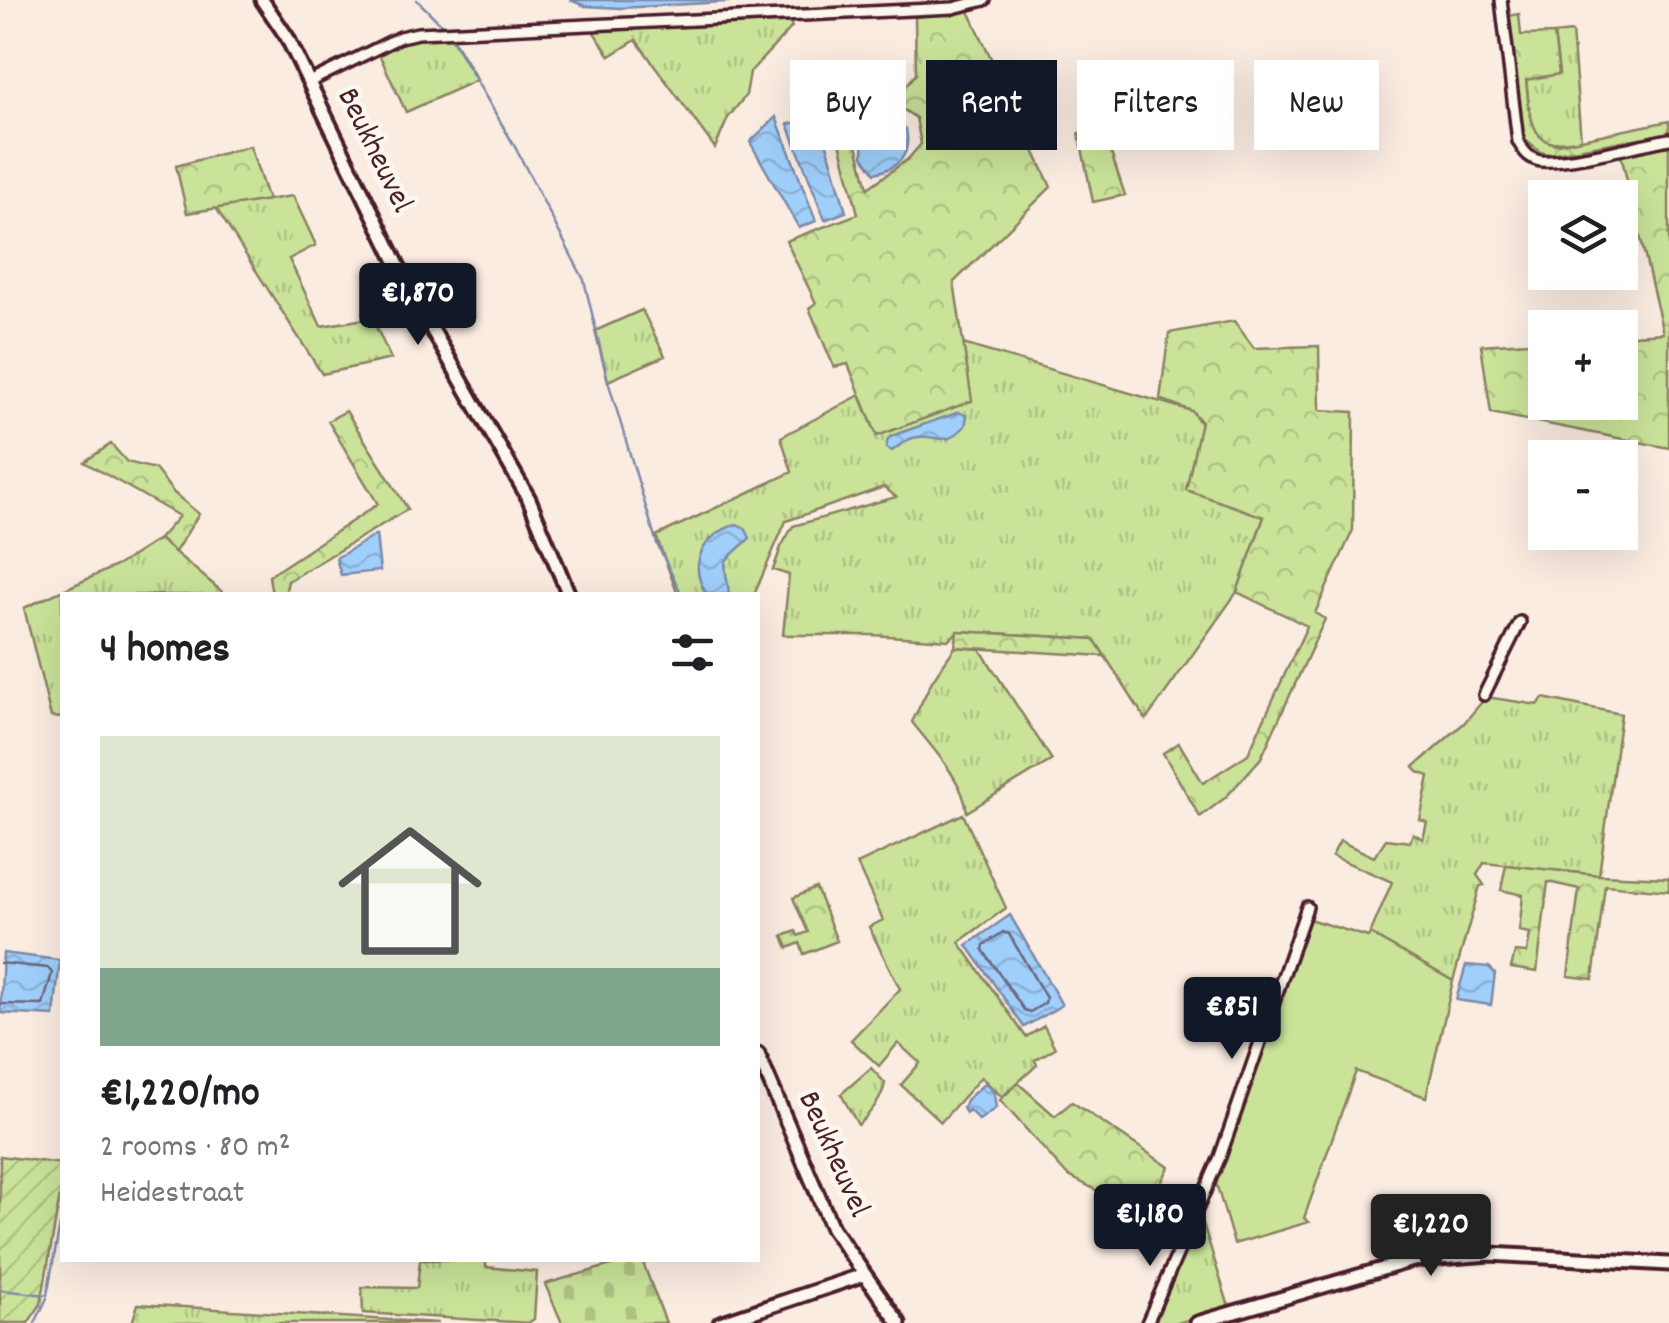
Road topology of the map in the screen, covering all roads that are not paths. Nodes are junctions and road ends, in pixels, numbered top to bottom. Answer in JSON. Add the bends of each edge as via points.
{"nodes":[{"id":1,"x":262,"y":0,"type":"edge"},
{"id":2,"x":985,"y":0,"type":"edge"},
{"id":3,"x":1501,"y":0,"type":"edge"},
{"id":4,"x":309,"y":82,"type":"junction"},
{"id":5,"x":1669,"y":139,"type":"edge"},
{"id":6,"x":567,"y":592,"type":"edge"},
{"id":7,"x":1520,"y":622,"type":"dead end"},
{"id":8,"x":1484,"y":695,"type":"dead end"},
{"id":9,"x":1307,"y":907,"type":"dead end"},
{"id":10,"x":760,"y":1059,"type":"edge"},
{"id":11,"x":1669,"y":1264,"type":"edge"},
{"id":12,"x":863,"y":1274,"type":"junction"},
{"id":13,"x":720,"y":1323,"type":"edge"},
{"id":14,"x":898,"y":1323,"type":"edge"},
{"id":15,"x":1147,"y":1323,"type":"edge"},
{"id":16,"x":1198,"y":1323,"type":"edge"}],
"edges":[{"from":1,"to":4,"type":"street","name":"Beukheuvel"},
{"from":2,"to":4,"type":"street","via":[[953,8],[418,33]]},
{"from":3,"to":5,"type":"street","via":[[1518,141],[1530,157],[1564,158]]},
{"from":4,"to":6,"type":"street","name":"Beukheuvel","via":[[413,296],[529,499]]},
{"from":7,"to":8,"type":"street"},
{"from":9,"to":15,"type":"street","via":[[1220,1157]]},
{"from":10,"to":12,"type":"street","name":"Beukheuvel","via":[[826,1215]]},
{"from":11,"to":16,"type":"street","via":[[1490,1254],[1413,1260]]},
{"from":12,"to":13,"type":"street"},
{"from":12,"to":14,"type":"street","name":"Beukheuvel"}]}
